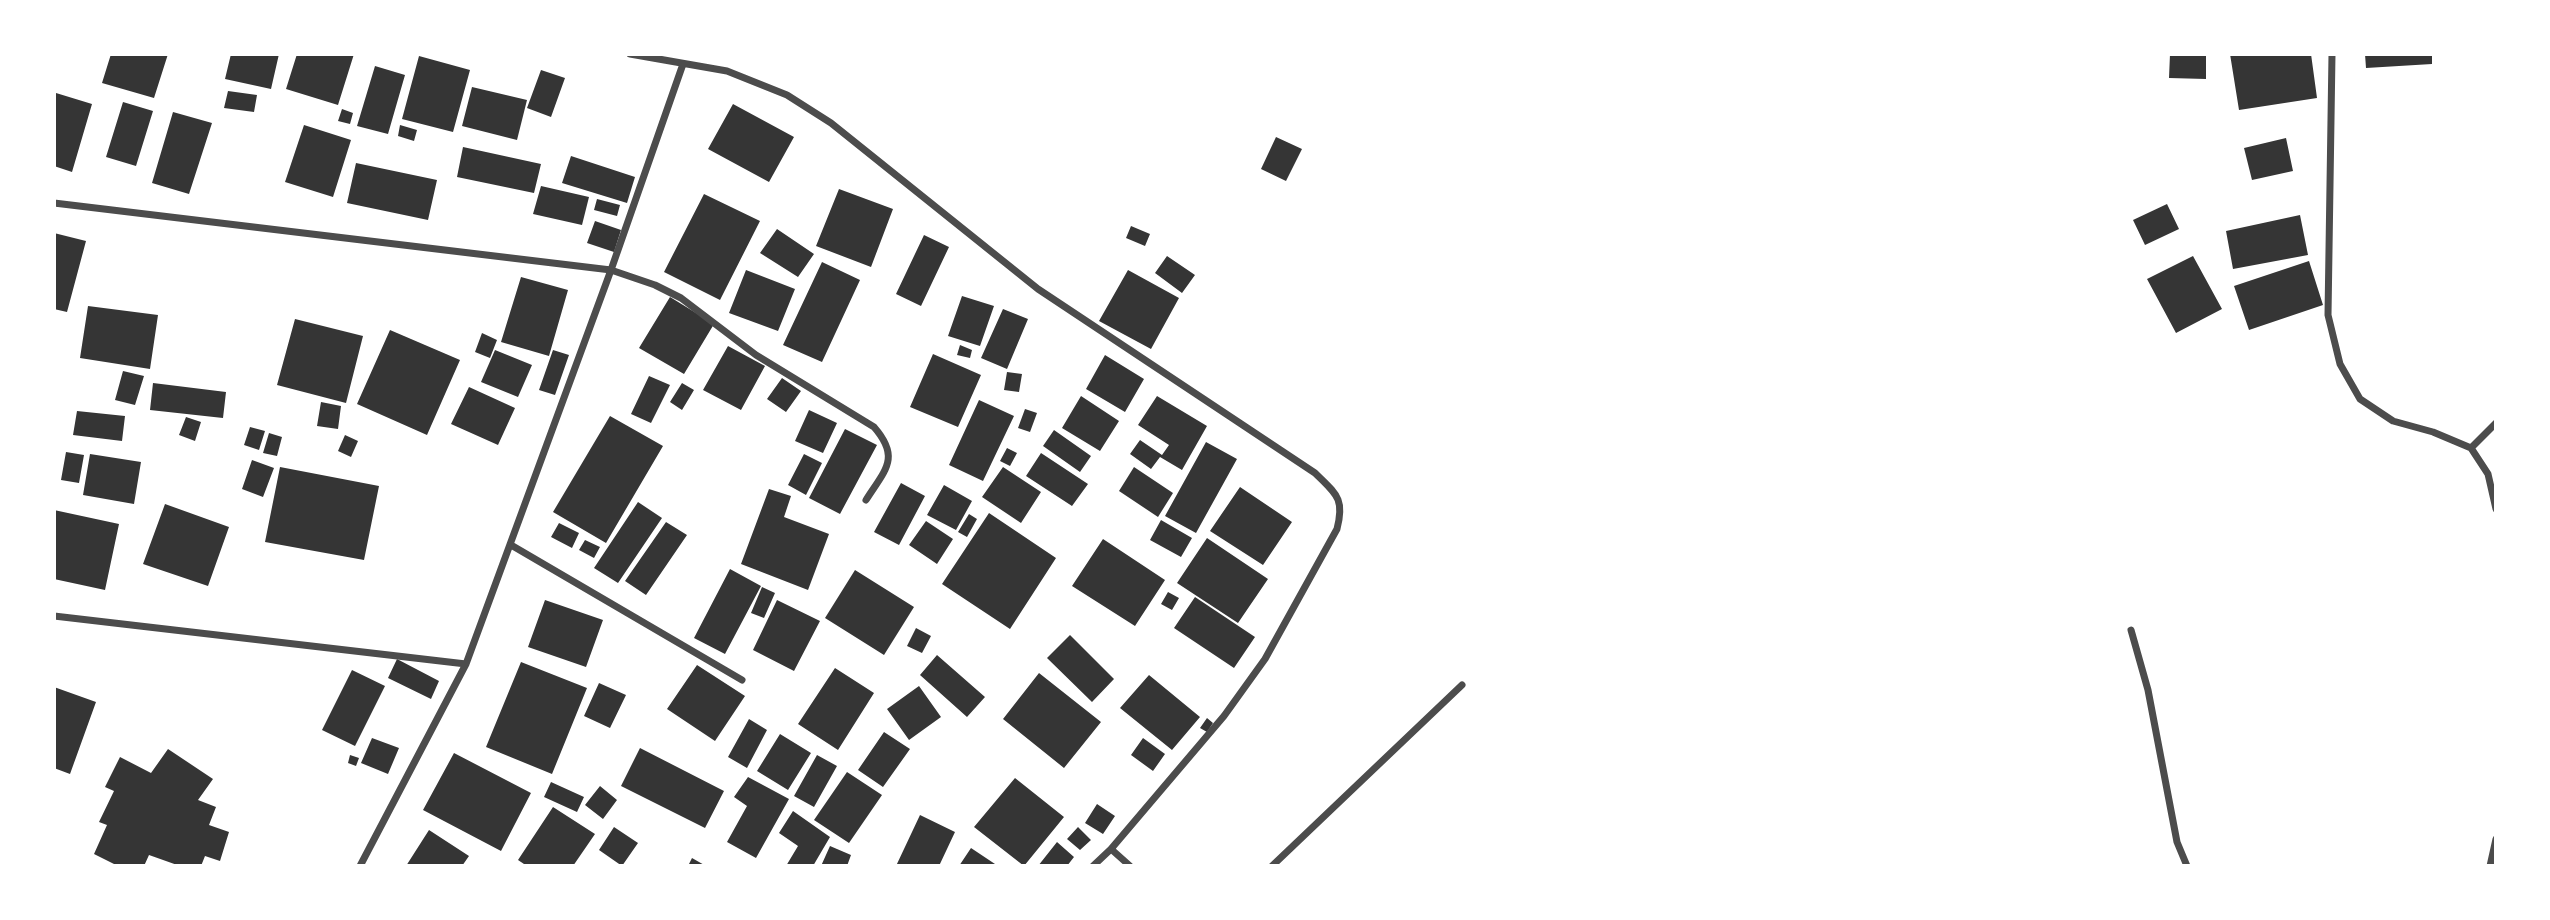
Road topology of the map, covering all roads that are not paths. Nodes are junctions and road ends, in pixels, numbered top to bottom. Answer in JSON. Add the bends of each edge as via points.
{"nodes":[{"id":1,"x":630,"y":54,"type":"edge"},
{"id":2,"x":2332,"y":54,"type":"edge"},
{"id":3,"x":683,"y":64,"type":"junction"},
{"id":4,"x":54,"y":204,"type":"edge"},
{"id":5,"x":611,"y":270,"type":"junction"},
{"id":6,"x":2496,"y":423,"type":"edge"},
{"id":7,"x":2471,"y":448,"type":"junction"},
{"id":8,"x":866,"y":500,"type":"dead end"},
{"id":9,"x":2496,"y":509,"type":"edge"},
{"id":10,"x":511,"y":545,"type":"junction"},
{"id":11,"x":54,"y":616,"type":"edge"},
{"id":12,"x":2131,"y":630,"type":"dead end"},
{"id":13,"x":466,"y":664,"type":"junction"},
{"id":14,"x":742,"y":680,"type":"dead end"},
{"id":15,"x":1462,"y":685,"type":"dead end"},
{"id":16,"x":2496,"y":839,"type":"edge"},
{"id":17,"x":1111,"y":849,"type":"junction"},
{"id":18,"x":360,"y":866,"type":"edge"},
{"id":19,"x":1093,"y":866,"type":"edge"},
{"id":20,"x":1130,"y":866,"type":"edge"},
{"id":21,"x":1272,"y":866,"type":"edge"},
{"id":22,"x":2187,"y":866,"type":"edge"},
{"id":23,"x":2490,"y":866,"type":"edge"}],
"edges":[{"from":1,"to":3,"type":"street"},
{"from":2,"to":7,"type":"street","via":[[2328,315],[2340,364],[2360,399],[2393,421]]},
{"from":3,"to":5,"type":"street"},
{"from":3,"to":17,"type":"street","via":[[727,71],[787,95],[831,124],[1038,289],[1315,473],[1338,497],[1337,529],[1265,659],[1224,716]]},
{"from":4,"to":5,"type":"street"},
{"from":5,"to":8,"type":"street","via":[[681,298],[756,355],[874,428],[889,452],[887,466]]},
{"from":5,"to":10,"type":"street"},
{"from":6,"to":7,"type":"street"},
{"from":7,"to":9,"type":"street","via":[[2488,474]]},
{"from":10,"to":13,"type":"street"},
{"from":10,"to":14,"type":"street"},
{"from":11,"to":13,"type":"street"},
{"from":12,"to":22,"type":"street","via":[[2148,690],[2177,842]]},
{"from":13,"to":18,"type":"street"},
{"from":15,"to":21,"type":"street"},
{"from":16,"to":23,"type":"street"},
{"from":17,"to":19,"type":"street"},
{"from":17,"to":20,"type":"street"}]}
